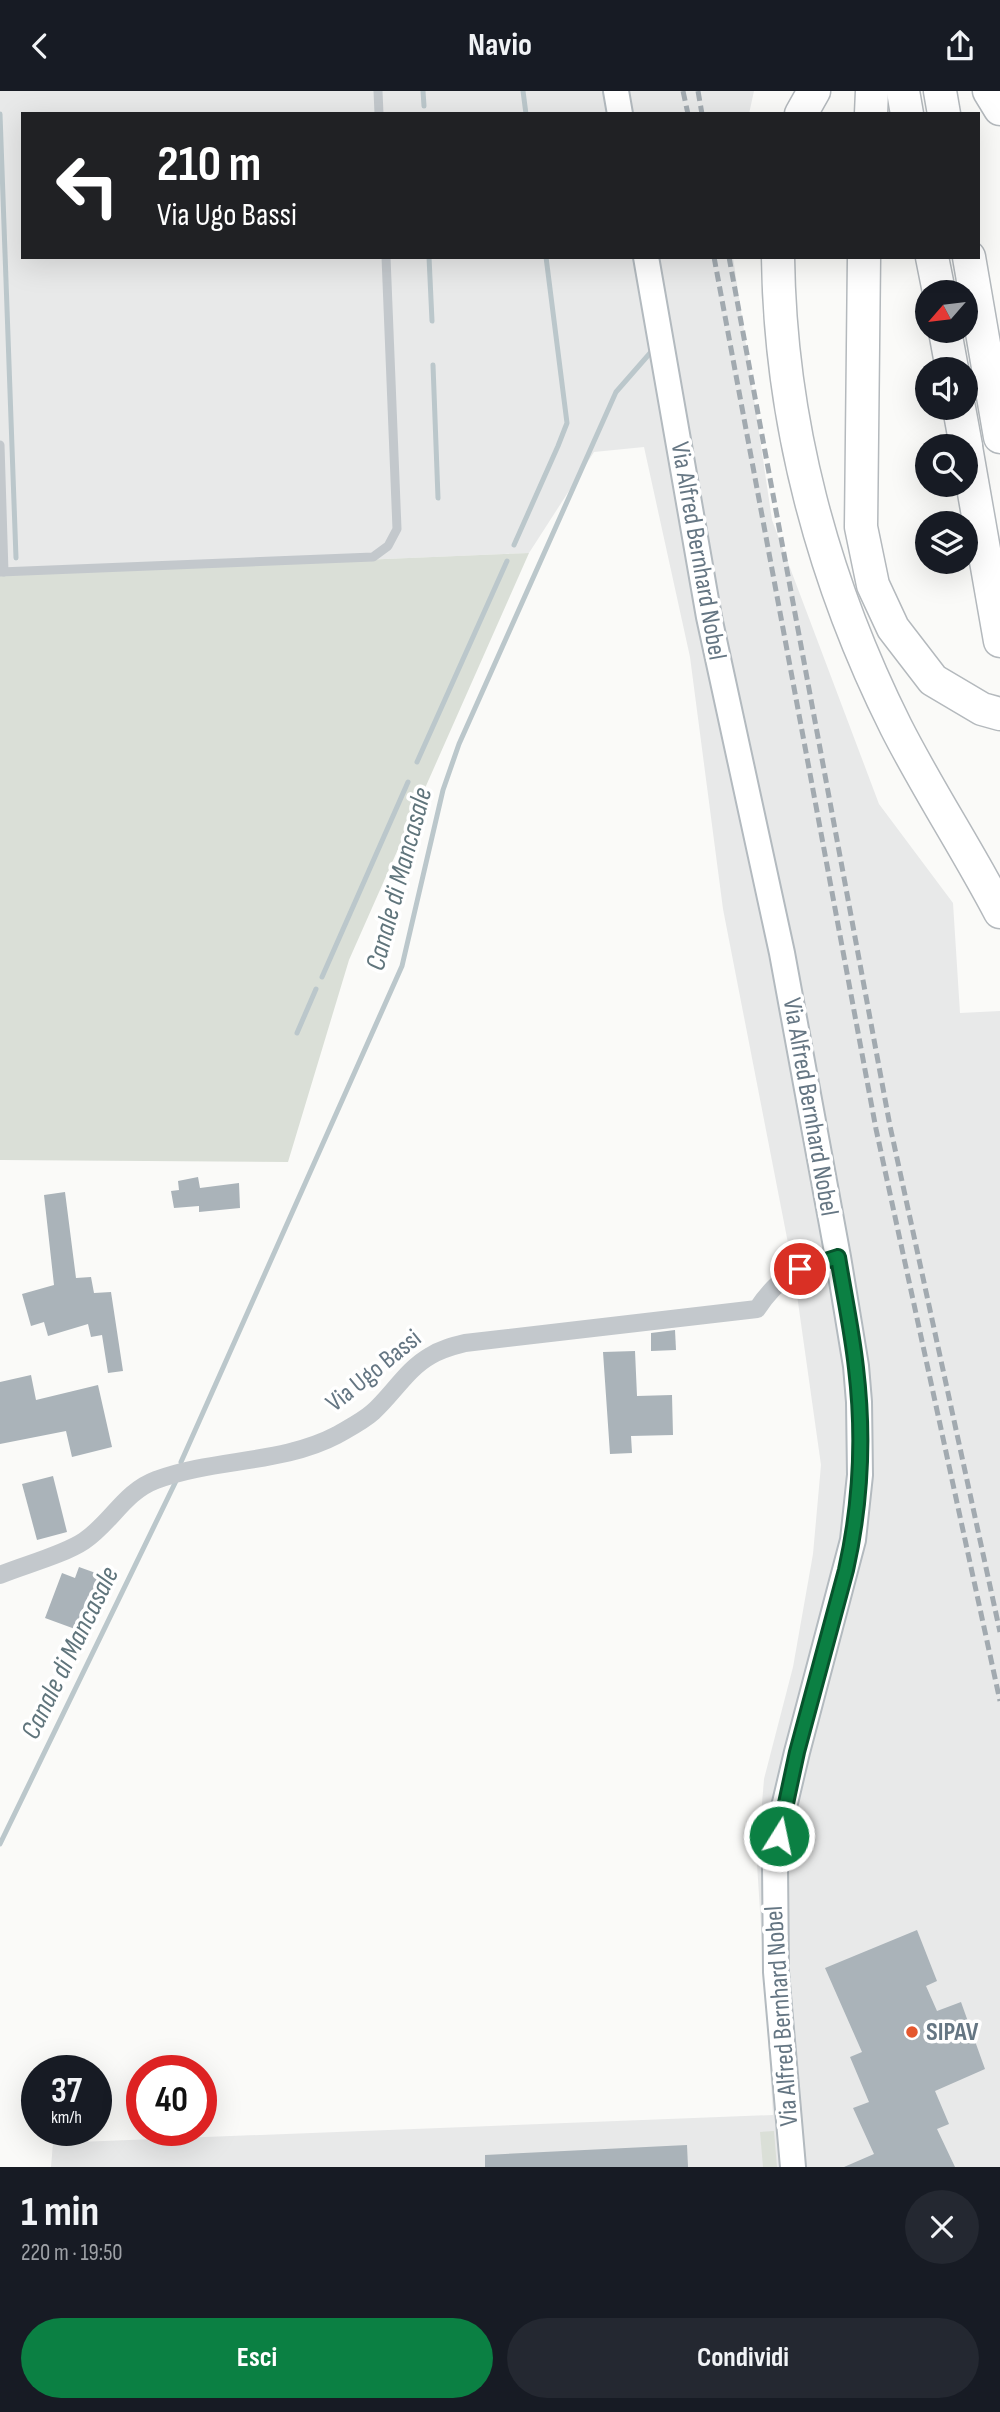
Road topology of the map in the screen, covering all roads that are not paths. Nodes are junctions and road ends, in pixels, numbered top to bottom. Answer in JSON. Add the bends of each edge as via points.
{"nodes":[{"id":1,"x":379,"y":91,"type":"edge"},
{"id":2,"x":617,"y":91,"type":"edge"},
{"id":3,"x":814,"y":91,"type":"edge"},
{"id":4,"x":872,"y":91,"type":"edge"},
{"id":5,"x":903,"y":91,"type":"edge"},
{"id":6,"x":940,"y":91,"type":"edge"},
{"id":7,"x":989,"y":91,"type":"edge"},
{"id":8,"x":1000,"y":109,"type":"edge"},
{"id":9,"x":379,"y":112,"type":"edge"},
{"id":10,"x":620,"y":112,"type":"edge"},
{"id":11,"x":802,"y":112,"type":"edge"},
{"id":12,"x":871,"y":112,"type":"edge"},
{"id":13,"x":907,"y":112,"type":"edge"},
{"id":14,"x":944,"y":112,"type":"edge"},
{"id":15,"x":386,"y":259,"type":"edge"},
{"id":16,"x":646,"y":259,"type":"edge"},
{"id":17,"x":778,"y":259,"type":"edge"},
{"id":18,"x":864,"y":259,"type":"edge"},
{"id":19,"x":932,"y":259,"type":"edge"},
{"id":20,"x":969,"y":259,"type":"edge"},
{"id":21,"x":937,"y":280,"type":"edge"},
{"id":22,"x":1000,"y":437,"type":"edge"},
{"id":23,"x":0,"y":445,"type":"edge"},
{"id":24,"x":975,"y":497,"type":"edge"},
{"id":25,"x":2,"y":572,"type":"edge"},
{"id":26,"x":1000,"y":641,"type":"edge"},
{"id":27,"x":1000,"y":714,"type":"edge"},
{"id":28,"x":1000,"y":912,"type":"edge"},
{"id":29,"x":838,"y":1257,"type":"junction"},
{"id":30,"x":0,"y":1575,"type":"edge"},
{"id":31,"x":793,"y":2167,"type":"edge"}],
"edges":[{"from":1,"to":9,"type":"lane"},
{"from":2,"to":10,"type":"street"},
{"from":3,"to":11,"type":"highway"},
{"from":4,"to":12,"type":"highway"},
{"from":5,"to":13,"type":"highway"},
{"from":6,"to":14,"type":"highway"},
{"from":7,"to":8,"type":"highway"},
{"from":15,"to":25,"type":"lane","via":[[397,529],[388,546],[373,557]]},
{"from":16,"to":29,"type":"street","name":"Via Alfred Bernhard Nobel","via":[[709,617],[782,953]]},
{"from":17,"to":28,"type":"highway","via":[[793,415],[823,548],[845,613],[897,729]]},
{"from":18,"to":27,"type":"highway","via":[[861,527],[873,585],[893,628],[933,680],[982,709]]},
{"from":19,"to":21,"type":"highway"},
{"from":20,"to":22,"type":"highway"},
{"from":23,"to":25,"type":"lane"},
{"from":24,"to":26,"type":"highway"},
{"from":29,"to":30,"type":"street","name":"Via Ugo Bassi","via":[[789,1275],[771,1289],[757,1309],[444,1348],[411,1371],[373,1412],[334,1436],[284,1453],[158,1479],[132,1493],[82,1542]]},
{"from":29,"to":31,"type":"street","name":"Via Alfred Bernhard Nobel","via":[[856,1366],[860,1475],[848,1560],[789,1785],[775,1865],[776,1972]]}]}
